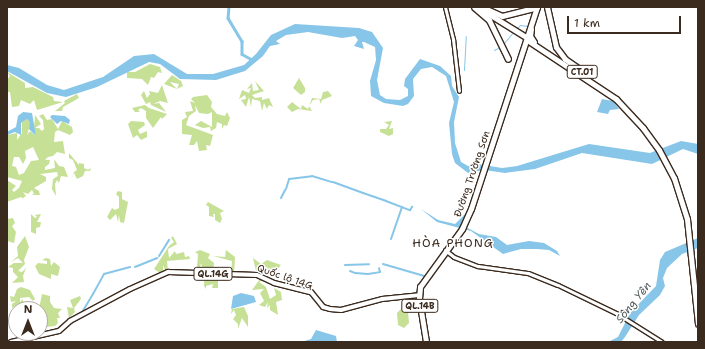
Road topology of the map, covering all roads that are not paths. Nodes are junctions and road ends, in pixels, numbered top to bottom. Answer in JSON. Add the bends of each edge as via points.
{"nodes":[{"id":1,"x":445,"y":7,"type":"edge"},
{"id":2,"x":474,"y":7,"type":"edge"},
{"id":3,"x":478,"y":7,"type":"edge"},
{"id":4,"x":482,"y":7,"type":"edge"},
{"id":5,"x":538,"y":7,"type":"edge"},
{"id":6,"x":547,"y":7,"type":"edge"},
{"id":7,"x":531,"y":29,"type":"junction"},
{"id":8,"x":515,"y":31,"type":"junction"},
{"id":9,"x":526,"y":42,"type":"junction"},
{"id":10,"x":536,"y":44,"type":"junction"},
{"id":11,"x":508,"y":58,"type":"dead end"},
{"id":12,"x":603,"y":86,"type":"junction"},
{"id":13,"x":459,"y":91,"type":"dead end"},
{"id":14,"x":633,"y":115,"type":"junction"},
{"id":15,"x":445,"y":250,"type":"junction"},
{"id":16,"x":694,"y":260,"type":"junction"},
{"id":17,"x":419,"y":295,"type":"junction"},
{"id":18,"x":698,"y":300,"type":"edge"},
{"id":19,"x":698,"y":323,"type":"edge"},
{"id":20,"x":11,"y":342,"type":"edge"},
{"id":21,"x":426,"y":342,"type":"edge"},
{"id":22,"x":662,"y":342,"type":"edge"}],
"edges":[{"from":1,"to":13,"type":"main road","via":[[453,40]]},
{"from":2,"to":11,"type":"highway","via":[[489,20]]},
{"from":3,"to":8,"type":"highway"},
{"from":4,"to":5,"type":"highway","via":[[502,16]]},
{"from":5,"to":7,"type":"highway","name":"Đường Trường Sơn","number":"QL.14B"},
{"from":5,"to":9,"type":"highway","name":"Đường Trường Sơn","number":"QL.14B"},
{"from":6,"to":12,"type":"highway","via":[[553,40],[560,54]]},
{"from":7,"to":9,"type":"highway","name":"Đường Trường Sơn","number":"QL.14B"},
{"from":7,"to":10,"type":"highway","via":[[530,38]]},
{"from":8,"to":9,"type":"highway"},
{"from":8,"to":9,"type":"highway"},
{"from":9,"to":10,"type":"highway","number":"CT.01"},
{"from":9,"to":15,"type":"highway","name":"Đường Trường Sơn","number":"QL.14B","via":[[484,173],[463,226]]},
{"from":10,"to":12,"type":"highway","number":"CT.01"},
{"from":10,"to":14,"type":"highway","number":"CT.01","via":[[602,88]]},
{"from":12,"to":14,"type":"highway","number":"CT.01"},
{"from":14,"to":16,"type":"highway","number":"CT.01","via":[[657,145],[682,193],[692,237]]},
{"from":15,"to":17,"type":"highway","name":"Đường Trường Sơn","number":"QL.14B","via":[[420,287]]},
{"from":15,"to":22,"type":"main road","via":[[454,257],[478,266],[524,272],[551,282],[625,318]]},
{"from":16,"to":18,"type":"highway","number":"CT.01"},
{"from":16,"to":19,"type":"highway","number":"CT.01"},
{"from":17,"to":20,"type":"main road","name":"Quốc lộ 14G","number":"QL.14G","via":[[382,299],[344,309],[330,309],[320,305],[311,292],[275,283],[257,275],[168,272],[70,321],[59,331]]},
{"from":17,"to":21,"type":"highway","name":"Đường Trường Sơn","number":"QL.14B"}]}
